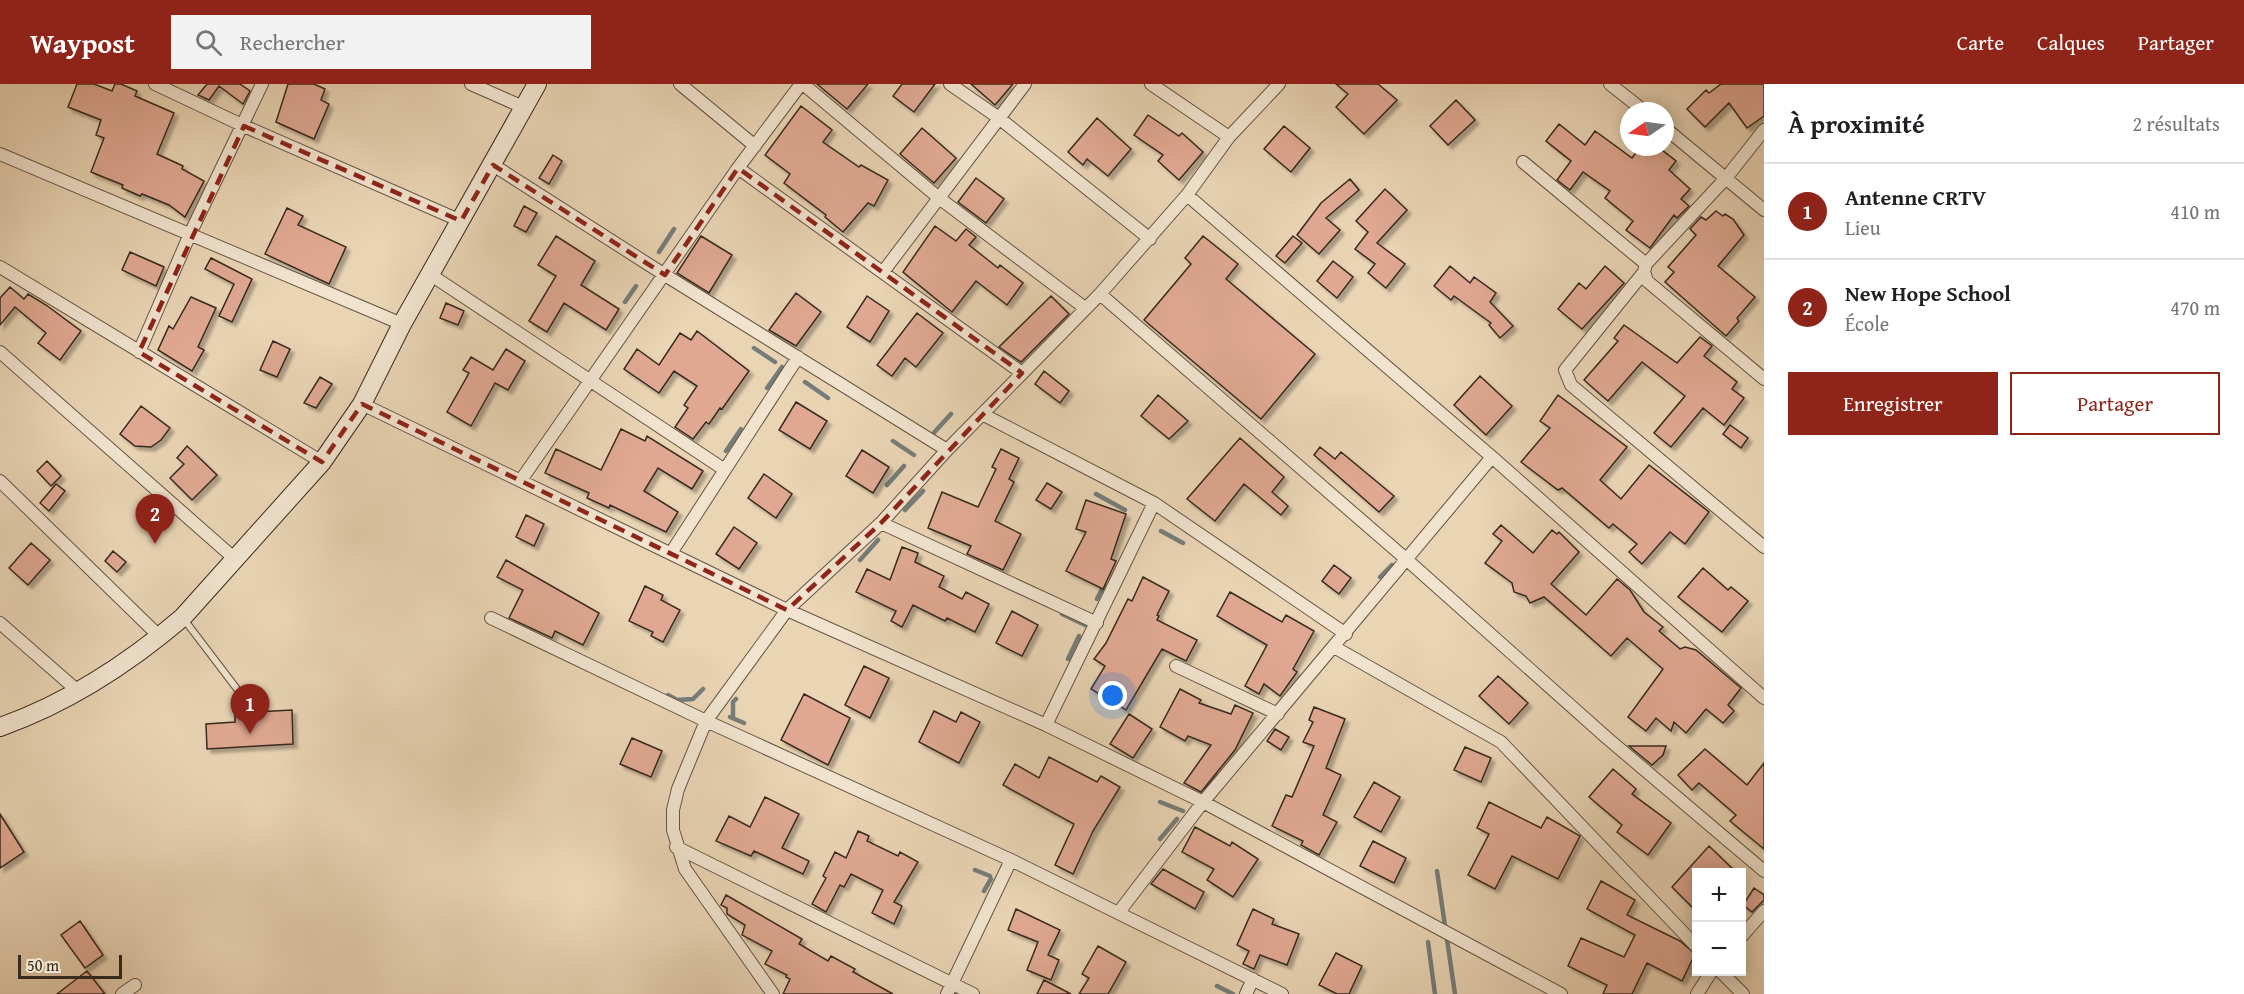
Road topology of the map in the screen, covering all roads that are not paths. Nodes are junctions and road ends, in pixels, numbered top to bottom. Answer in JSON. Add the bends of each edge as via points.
{"nodes":[{"id":1,"x":155,"y":84,"type":"edge"},
{"id":2,"x":262,"y":84,"type":"edge"},
{"id":3,"x":471,"y":84,"type":"edge"},
{"id":4,"x":537,"y":84,"type":"edge"},
{"id":5,"x":680,"y":84,"type":"edge"},
{"id":6,"x":802,"y":84,"type":"edge"},
{"id":7,"x":950,"y":84,"type":"edge"},
{"id":8,"x":1024,"y":84,"type":"edge"},
{"id":9,"x":1151,"y":84,"type":"edge"},
{"id":10,"x":1279,"y":84,"type":"edge"},
{"id":11,"x":1610,"y":84,"type":"edge"},
{"id":12,"x":1633,"y":102,"type":"edge"},
{"id":13,"x":524,"y":107,"type":"junction"},
{"id":14,"x":999,"y":118,"type":"junction"},
{"id":15,"x":244,"y":126,"type":"junction"},
{"id":16,"x":1764,"y":130,"type":"edge"},
{"id":17,"x":1674,"y":135,"type":"edge"},
{"id":18,"x":1229,"y":137,"type":"junction"},
{"id":19,"x":754,"y":146,"type":"junction"},
{"id":20,"x":0,"y":154,"type":"edge"},
{"id":21,"x":1523,"y":162,"type":"dead end"},
{"id":22,"x":493,"y":165,"type":"junction"},
{"id":23,"x":738,"y":168,"type":"junction"},
{"id":24,"x":1726,"y":178,"type":"junction"},
{"id":25,"x":1187,"y":195,"type":"junction"},
{"id":26,"x":939,"y":198,"type":"junction"},
{"id":27,"x":1764,"y":210,"type":"edge"},
{"id":28,"x":461,"y":221,"type":"junction"},
{"id":29,"x":190,"y":234,"type":"junction"},
{"id":30,"x":1150,"y":239,"type":"junction"},
{"id":31,"x":0,"y":267,"type":"edge"},
{"id":32,"x":1645,"y":268,"type":"junction"},
{"id":33,"x":883,"y":272,"type":"junction"},
{"id":34,"x":430,"y":275,"type":"junction"},
{"id":35,"x":665,"y":276,"type":"junction"},
{"id":36,"x":1100,"y":294,"type":"junction"},
{"id":37,"x":1085,"y":308,"type":"junction"},
{"id":38,"x":402,"y":324,"type":"junction"},
{"id":39,"x":0,"y":352,"type":"edge"},
{"id":40,"x":139,"y":352,"type":"junction"},
{"id":41,"x":798,"y":357,"type":"junction"},
{"id":42,"x":1022,"y":373,"type":"junction"},
{"id":43,"x":1764,"y":379,"type":"edge"},
{"id":44,"x":591,"y":381,"type":"junction"},
{"id":45,"x":362,"y":404,"type":"junction"},
{"id":46,"x":982,"y":414,"type":"junction"},
{"id":47,"x":947,"y":450,"type":"junction"},
{"id":48,"x":1492,"y":457,"type":"junction"},
{"id":49,"x":322,"y":462,"type":"junction"},
{"id":50,"x":725,"y":470,"type":"junction"},
{"id":51,"x":520,"y":480,"type":"junction"},
{"id":52,"x":0,"y":481,"type":"edge"},
{"id":53,"x":1154,"y":503,"type":"junction"},
{"id":54,"x":881,"y":523,"type":"junction"},
{"id":55,"x":1764,"y":547,"type":"edge"},
{"id":56,"x":671,"y":553,"type":"junction"},
{"id":57,"x":235,"y":559,"type":"junction"},
{"id":58,"x":1406,"y":559,"type":"junction"},
{"id":59,"x":787,"y":610,"type":"junction"},
{"id":60,"x":183,"y":618,"type":"junction"},
{"id":61,"x":491,"y":618,"type":"dead end"},
{"id":62,"x":0,"y":623,"type":"edge"},
{"id":63,"x":1097,"y":623,"type":"junction"},
{"id":64,"x":1346,"y":634,"type":"junction"},
{"id":65,"x":160,"y":637,"type":"junction"},
{"id":66,"x":1334,"y":647,"type":"junction"},
{"id":67,"x":1176,"y":666,"type":"dead end"},
{"id":68,"x":237,"y":689,"type":"dead end"},
{"id":69,"x":79,"y":692,"type":"junction"},
{"id":70,"x":1764,"y":698,"type":"edge"},
{"id":71,"x":1278,"y":714,"type":"junction"},
{"id":72,"x":706,"y":721,"type":"junction"},
{"id":73,"x":1046,"y":725,"type":"junction"},
{"id":74,"x":0,"y":727,"type":"edge"},
{"id":75,"x":1203,"y":802,"type":"junction"},
{"id":76,"x":676,"y":847,"type":"junction"},
{"id":77,"x":1011,"y":860,"type":"junction"},
{"id":78,"x":1764,"y":871,"type":"edge"},
{"id":79,"x":1764,"y":911,"type":"edge"},
{"id":80,"x":1119,"y":912,"type":"junction"},
{"id":81,"x":1746,"y":931,"type":"edge"},
{"id":82,"x":1692,"y":942,"type":"edge"},
{"id":83,"x":1708,"y":976,"type":"edge"},
{"id":84,"x":1725,"y":976,"type":"edge"},
{"id":85,"x":1253,"y":980,"type":"junction"},
{"id":86,"x":135,"y":985,"type":"dead end"},
{"id":87,"x":950,"y":989,"type":"edge"},
{"id":88,"x":122,"y":994,"type":"edge"},
{"id":89,"x":773,"y":994,"type":"edge"},
{"id":90,"x":973,"y":994,"type":"edge"},
{"id":91,"x":1246,"y":994,"type":"edge"},
{"id":92,"x":1282,"y":994,"type":"edge"},
{"id":93,"x":1561,"y":994,"type":"edge"},
{"id":94,"x":1697,"y":994,"type":"edge"},
{"id":95,"x":1743,"y":994,"type":"edge"}],
"edges":[{"from":1,"to":15,"type":"street"},
{"from":2,"to":15,"type":"street"},
{"from":3,"to":13,"type":"street"},
{"from":4,"to":13,"type":"main road"},
{"from":5,"to":19,"type":"street"},
{"from":6,"to":19,"type":"street"},
{"from":6,"to":26,"type":"street"},
{"from":7,"to":14,"type":"street"},
{"from":8,"to":14,"type":"street"},
{"from":9,"to":18,"type":"street"},
{"from":10,"to":18,"type":"street"},
{"from":11,"to":12,"type":"street"},
{"from":13,"to":22,"type":"main road"},
{"from":14,"to":26,"type":"street"},
{"from":14,"to":30,"type":"street"},
{"from":15,"to":28,"type":"street"},
{"from":15,"to":29,"type":"street"},
{"from":16,"to":24,"type":"street"},
{"from":17,"to":24,"type":"street"},
{"from":18,"to":25,"type":"street"},
{"from":19,"to":23,"type":"street"},
{"from":20,"to":29,"type":"street"},
{"from":21,"to":32,"type":"street"},
{"from":22,"to":28,"type":"main road"},
{"from":22,"to":35,"type":"street"},
{"from":23,"to":33,"type":"street"},
{"from":23,"to":35,"type":"street"},
{"from":24,"to":27,"type":"street"},
{"from":24,"to":32,"type":"street"},
{"from":25,"to":30,"type":"street"},
{"from":25,"to":48,"type":"street"},
{"from":26,"to":33,"type":"street"},
{"from":26,"to":37,"type":"street"},
{"from":28,"to":34,"type":"main road"},
{"from":29,"to":38,"type":"street"},
{"from":29,"to":40,"type":"street"},
{"from":30,"to":36,"type":"street"},
{"from":31,"to":40,"type":"street"},
{"from":32,"to":43,"type":"street","via":[[1647,280]]},
{"from":32,"to":55,"type":"street","via":[[1565,370],[1566,377]]},
{"from":33,"to":42,"type":"street"},
{"from":34,"to":38,"type":"main road"},
{"from":34,"to":44,"type":"street"},
{"from":35,"to":41,"type":"street"},
{"from":35,"to":44,"type":"street"},
{"from":36,"to":37,"type":"street"},
{"from":36,"to":58,"type":"street"},
{"from":37,"to":42,"type":"street"},
{"from":38,"to":45,"type":"main road"},
{"from":39,"to":57,"type":"street"},
{"from":40,"to":49,"type":"street"},
{"from":41,"to":47,"type":"street"},
{"from":41,"to":50,"type":"street"},
{"from":42,"to":46,"type":"street"},
{"from":44,"to":50,"type":"street"},
{"from":44,"to":51,"type":"street"},
{"from":45,"to":49,"type":"main road"},
{"from":45,"to":51,"type":"street"},
{"from":46,"to":47,"type":"street"},
{"from":46,"to":53,"type":"street"},
{"from":47,"to":54,"type":"street"},
{"from":48,"to":58,"type":"street"},
{"from":48,"to":70,"type":"street"},
{"from":49,"to":57,"type":"main road"},
{"from":50,"to":56,"type":"street"},
{"from":51,"to":56,"type":"street"},
{"from":52,"to":65,"type":"street"},
{"from":53,"to":63,"type":"street"},
{"from":53,"to":64,"type":"street"},
{"from":54,"to":59,"type":"street"},
{"from":54,"to":63,"type":"street"},
{"from":56,"to":59,"type":"street"},
{"from":57,"to":60,"type":"main road"},
{"from":58,"to":64,"type":"street"},
{"from":58,"to":78,"type":"street"},
{"from":59,"to":72,"type":"street"},
{"from":59,"to":73,"type":"street"},
{"from":60,"to":65,"type":"main road"},
{"from":60,"to":68,"type":"lane"},
{"from":61,"to":72,"type":"street"},
{"from":62,"to":69,"type":"street"},
{"from":63,"to":73,"type":"street"},
{"from":64,"to":66,"type":"street"},
{"from":65,"to":69,"type":"main road"},
{"from":66,"to":71,"type":"street"},
{"from":66,"to":82,"type":"street","via":[[1501,742]]},
{"from":67,"to":71,"type":"street"},
{"from":69,"to":74,"type":"main road"},
{"from":71,"to":75,"type":"street"},
{"from":72,"to":76,"type":"street","via":[[676,800]]},
{"from":72,"to":77,"type":"street"},
{"from":73,"to":75,"type":"street"},
{"from":75,"to":80,"type":"street"},
{"from":75,"to":93,"type":"street"},
{"from":76,"to":87,"type":"street"},
{"from":76,"to":89,"type":"street","via":[[685,869]]},
{"from":77,"to":80,"type":"street"},
{"from":77,"to":87,"type":"street"},
{"from":79,"to":81,"type":"street"},
{"from":80,"to":85,"type":"street"},
{"from":83,"to":94,"type":"street"},
{"from":84,"to":95,"type":"street"},
{"from":85,"to":91,"type":"street"},
{"from":85,"to":92,"type":"street"},
{"from":86,"to":88,"type":"street"},
{"from":87,"to":90,"type":"street"}]}
